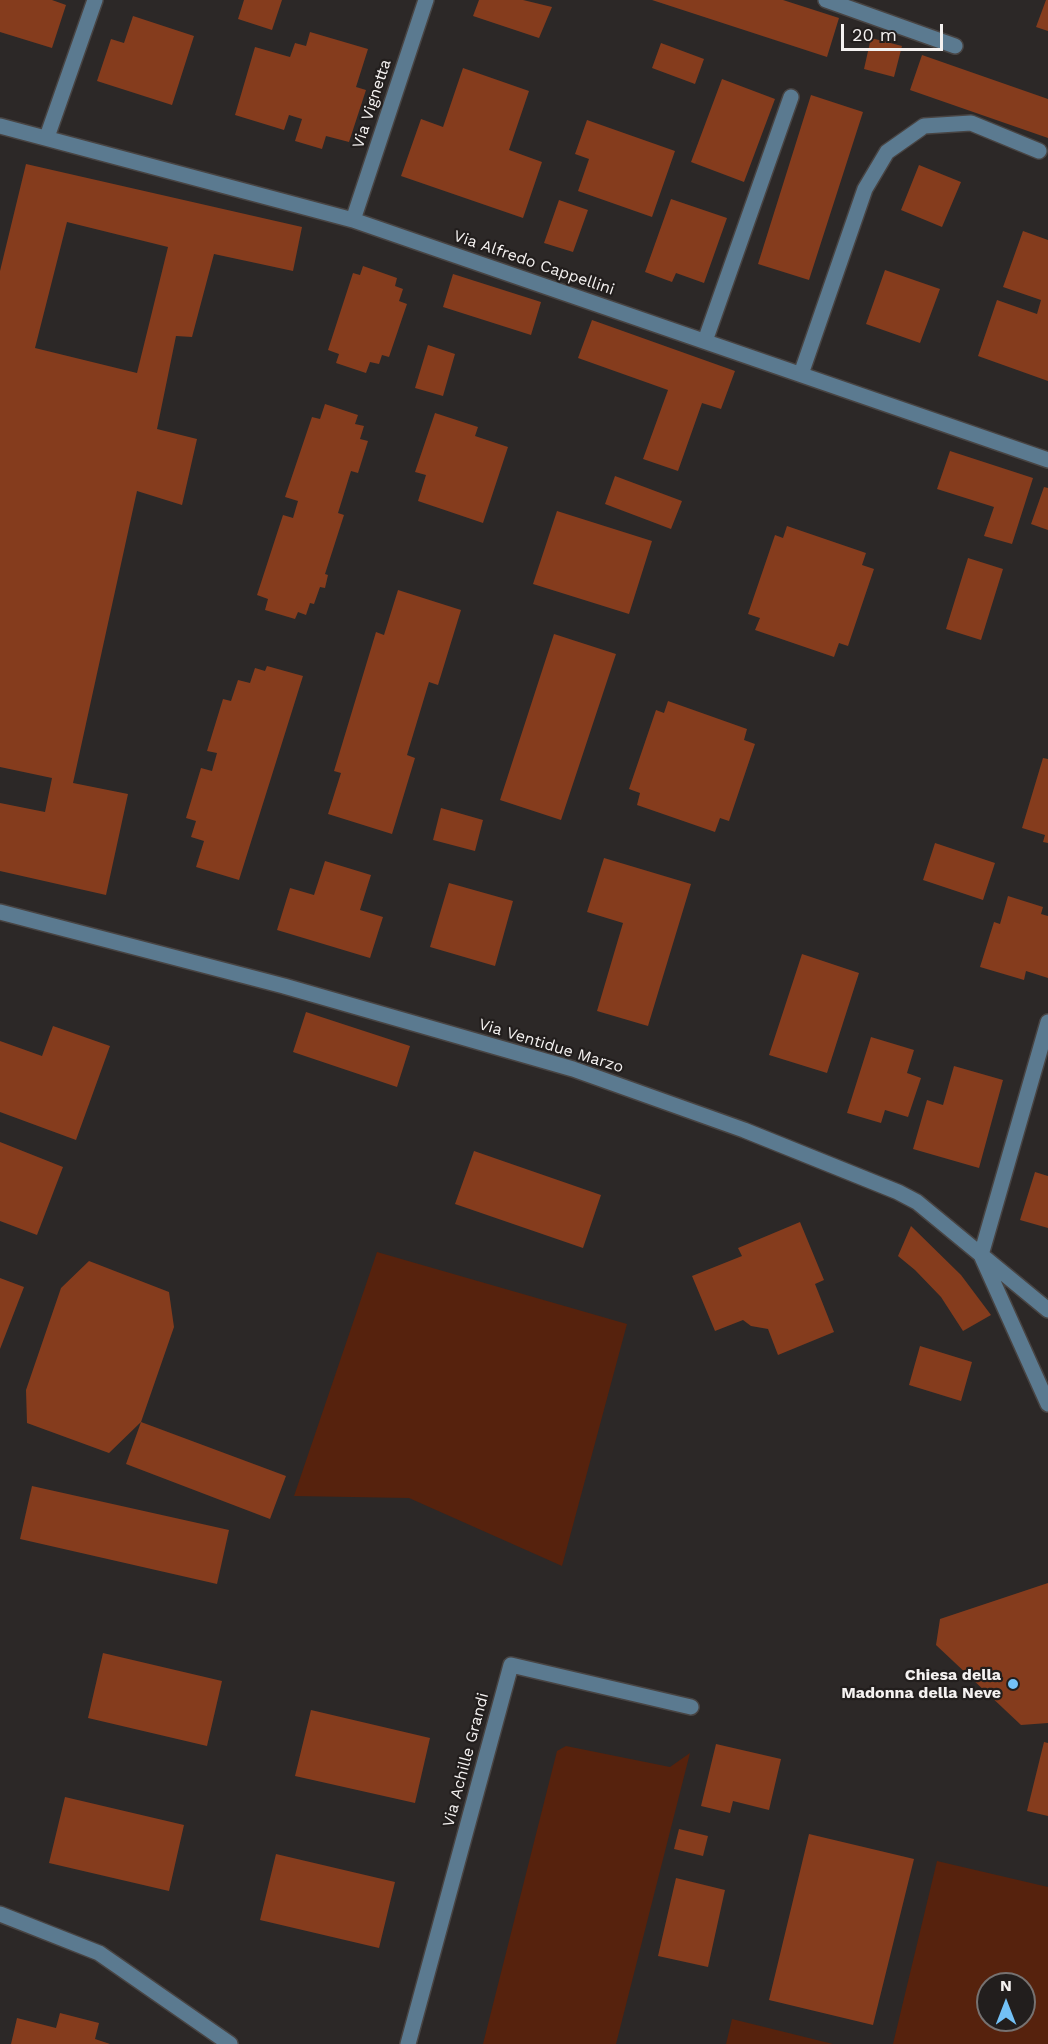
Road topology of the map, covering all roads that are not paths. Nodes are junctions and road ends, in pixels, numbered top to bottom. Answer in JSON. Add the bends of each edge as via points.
{"nodes":[{"id":1,"x":95,"y":0,"type":"edge"},
{"id":2,"x":426,"y":0,"type":"edge"},
{"id":3,"x":826,"y":0,"type":"edge"},
{"id":4,"x":847,"y":3,"type":"edge"},
{"id":5,"x":955,"y":46,"type":"dead end"},
{"id":6,"x":791,"y":97,"type":"dead end"},
{"id":7,"x":0,"y":126,"type":"edge"},
{"id":8,"x":46,"y":137,"type":"junction"},
{"id":9,"x":1039,"y":151,"type":"dead end"},
{"id":10,"x":353,"y":220,"type":"junction"},
{"id":11,"x":705,"y":341,"type":"junction"},
{"id":12,"x":801,"y":374,"type":"junction"},
{"id":13,"x":1048,"y":460,"type":"edge"},
{"id":14,"x":0,"y":912,"type":"edge"},
{"id":15,"x":1048,"y":1022,"type":"edge"},
{"id":16,"x":981,"y":1255,"type":"junction"},
{"id":17,"x":1048,"y":1310,"type":"edge"},
{"id":18,"x":1048,"y":1404,"type":"edge"},
{"id":19,"x":691,"y":1707,"type":"dead end"},
{"id":20,"x":0,"y":1914,"type":"edge"},
{"id":21,"x":230,"y":2044,"type":"edge"},
{"id":22,"x":408,"y":2044,"type":"edge"}],
"edges":[{"from":1,"to":8,"type":"street"},
{"from":2,"to":10,"type":"street","name":"Via Vignetta"},
{"from":3,"to":4,"type":"street"},
{"from":4,"to":5,"type":"street"},
{"from":6,"to":11,"type":"street"},
{"from":7,"to":8,"type":"street","name":"Via Alfredo Cappellini"},
{"from":8,"to":10,"type":"street","name":"Via Alfredo Cappellini"},
{"from":9,"to":12,"type":"street","via":[[971,123],[924,126],[887,152],[865,189]]},
{"from":10,"to":11,"type":"street","name":"Via Alfredo Cappellini"},
{"from":11,"to":12,"type":"street","name":"Via Alfredo Cappellini"},
{"from":12,"to":13,"type":"street","name":"Via Alfredo Cappellini"},
{"from":14,"to":16,"type":"street","name":"Via Ventidue Marzo","via":[[284,986],[573,1069],[744,1130],[898,1192],[917,1202]]},
{"from":15,"to":16,"type":"street"},
{"from":16,"to":17,"type":"street","name":"Via Ventidue Marzo"},
{"from":16,"to":18,"type":"street"},
{"from":19,"to":22,"type":"street","name":"Via Achille Grandi","via":[[511,1665]]},
{"from":20,"to":21,"type":"street","via":[[99,1953]]}]}
